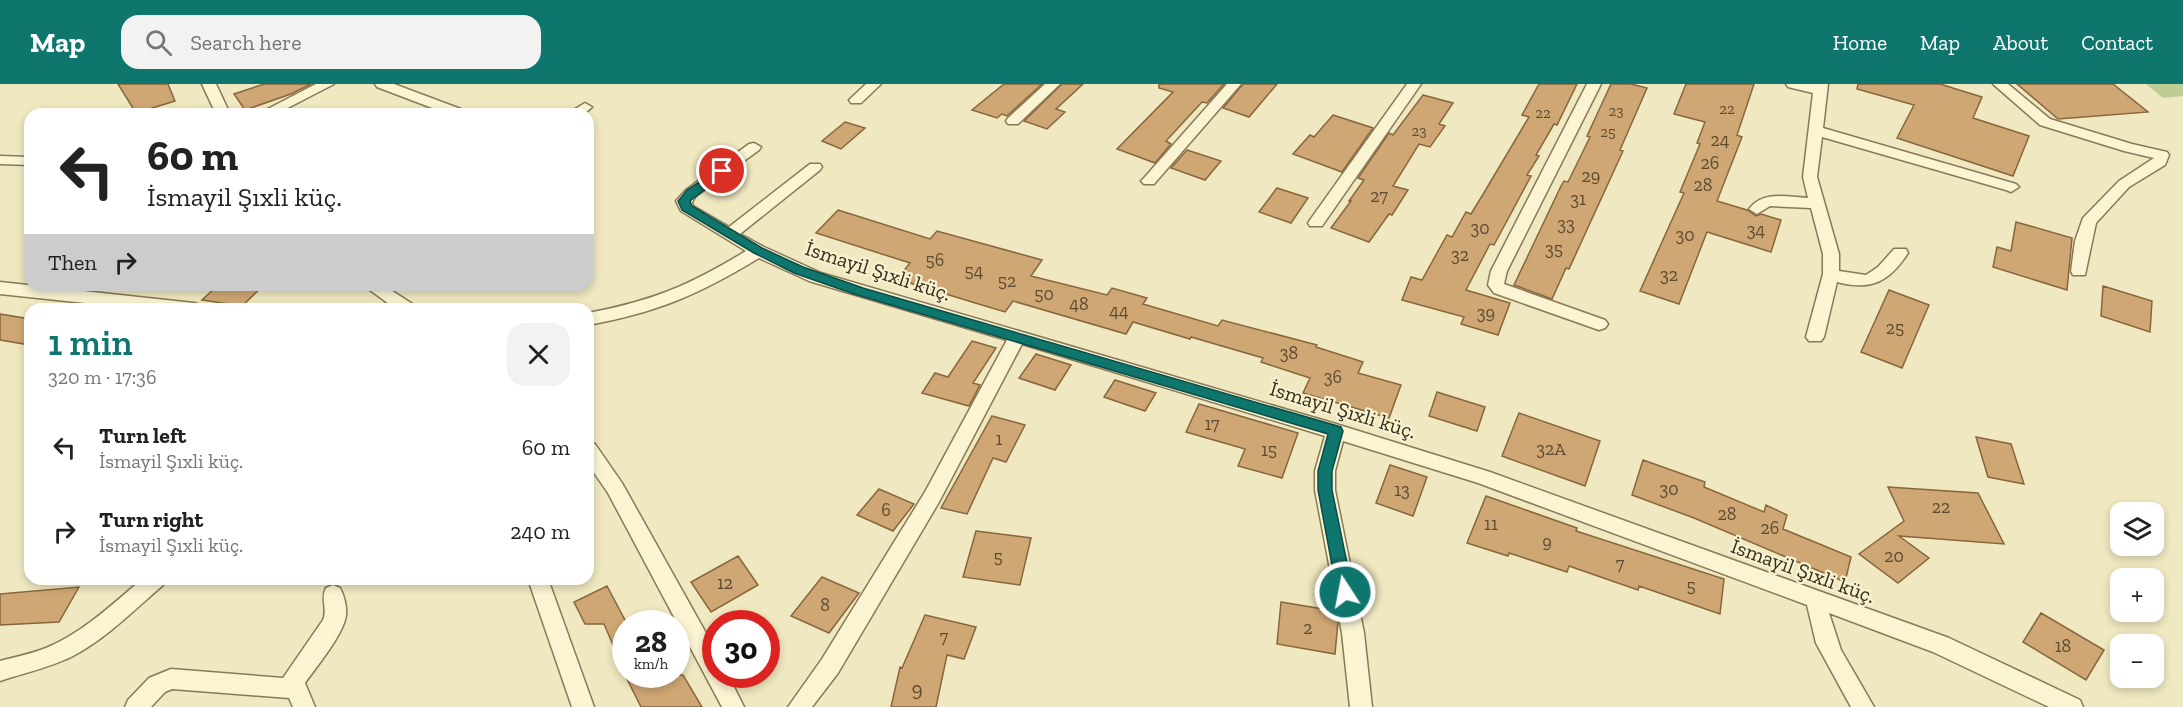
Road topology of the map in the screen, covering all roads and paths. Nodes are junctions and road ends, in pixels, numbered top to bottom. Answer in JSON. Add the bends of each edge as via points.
{"nodes":[{"id":1,"x":209,"y":84,"type":"edge"},
{"id":2,"x":327,"y":84,"type":"edge"},
{"id":3,"x":382,"y":84,"type":"edge"},
{"id":4,"x":874,"y":84,"type":"edge"},
{"id":5,"x":1053,"y":84,"type":"edge"},
{"id":6,"x":1234,"y":84,"type":"edge"},
{"id":7,"x":1414,"y":84,"type":"edge"},
{"id":8,"x":1594,"y":84,"type":"edge"},
{"id":9,"x":1793,"y":84,"type":"edge"},
{"id":10,"x":2000,"y":84,"type":"edge"},
{"id":11,"x":1820,"y":88,"type":"edge"},
{"id":12,"x":856,"y":99,"type":"dead end"},
{"id":13,"x":220,"y":108,"type":"edge"},
{"id":14,"x":278,"y":108,"type":"edge"},
{"id":15,"x":445,"y":108,"type":"edge"},
{"id":16,"x":1014,"y":121,"type":"dead end"},
{"id":17,"x":1815,"y":130,"type":"junction"},
{"id":18,"x":754,"y":147,"type":"dead end"},
{"id":19,"x":0,"y":160,"type":"edge"},
{"id":20,"x":24,"y":161,"type":"edge"},
{"id":21,"x":815,"y":167,"type":"dead end"},
{"id":22,"x":1149,"y":181,"type":"dead end"},
{"id":23,"x":2011,"y":188,"type":"dead end"},
{"id":24,"x":1815,"y":203,"type":"junction"},
{"id":25,"x":1757,"y":209,"type":"dead end"},
{"id":26,"x":1316,"y":223,"type":"dead end"},
{"id":27,"x":731,"y":234,"type":"junction"},
{"id":28,"x":758,"y":251,"type":"junction"},
{"id":29,"x":1900,"y":253,"type":"dead end"},
{"id":30,"x":2079,"y":271,"type":"dead end"},
{"id":31,"x":1831,"y":274,"type":"junction"},
{"id":32,"x":0,"y":288,"type":"edge"},
{"id":33,"x":24,"y":291,"type":"edge"},
{"id":34,"x":28,"y":291,"type":"edge"},
{"id":35,"x":382,"y":291,"type":"edge"},
{"id":36,"x":139,"y":303,"type":"edge"},
{"id":37,"x":398,"y":303,"type":"edge"},
{"id":38,"x":594,"y":318,"type":"edge"},
{"id":39,"x":1599,"y":324,"type":"dead end"},
{"id":40,"x":1017,"y":337,"type":"junction"},
{"id":41,"x":1815,"y":337,"type":"dead end"},
{"id":42,"x":1336,"y":431,"type":"junction"},
{"id":43,"x":594,"y":458,"type":"edge"},
{"id":44,"x":149,"y":585,"type":"edge"},
{"id":45,"x":540,"y":585,"type":"edge"},
{"id":46,"x":333,"y":594,"type":"dead end"},
{"id":47,"x":1817,"y":600,"type":"junction"},
{"id":48,"x":702,"y":648,"type":"edge"},
{"id":49,"x":0,"y":670,"type":"edge"},
{"id":50,"x":289,"y":688,"type":"junction"},
{"id":51,"x":723,"y":688,"type":"edge"},
{"id":52,"x":136,"y":707,"type":"edge"},
{"id":53,"x":304,"y":707,"type":"edge"},
{"id":54,"x":583,"y":707,"type":"edge"},
{"id":55,"x":733,"y":707,"type":"edge"},
{"id":56,"x":799,"y":707,"type":"edge"},
{"id":57,"x":1361,"y":707,"type":"edge"},
{"id":58,"x":1863,"y":707,"type":"edge"},
{"id":59,"x":2072,"y":707,"type":"edge"}],
"edges":[{"from":1,"to":13,"type":"street"},
{"from":2,"to":14,"type":"street"},
{"from":3,"to":15,"type":"street"},
{"from":4,"to":12,"type":"street"},
{"from":5,"to":16,"type":"street"},
{"from":6,"to":22,"type":"street"},
{"from":7,"to":26,"type":"street"},
{"from":8,"to":39,"type":"street","via":[[1499,271],[1496,285]]},
{"from":9,"to":11,"type":"street"},
{"from":10,"to":30,"type":"street","via":[[2045,122],[2162,155],[2160,162],[2124,184],[2089,221]]},
{"from":11,"to":17,"type":"street"},
{"from":17,"to":23,"type":"street"},
{"from":17,"to":24,"type":"street","via":[[1810,177]]},
{"from":18,"to":27,"type":"street","name":"İsmayil Şıxli küç.","via":[[684,201],[686,208]]},
{"from":19,"to":20,"type":"street"},
{"from":21,"to":27,"type":"street"},
{"from":24,"to":25,"type":"street","via":[[1768,201]]},
{"from":24,"to":31,"type":"street","via":[[1831,254]]},
{"from":27,"to":28,"type":"street","name":"İsmayil Şıxli küç."},
{"from":28,"to":38,"type":"street","via":[[670,299]]},
{"from":28,"to":40,"type":"street","name":"İsmayil Şıxli küç.","via":[[815,277]]},
{"from":29,"to":31,"type":"street","via":[[1878,277],[1868,282]]},
{"from":31,"to":41,"type":"street"},
{"from":32,"to":33,"type":"street"},
{"from":34,"to":36,"type":"street"},
{"from":35,"to":37,"type":"street"},
{"from":40,"to":42,"type":"street","name":"İsmayil Şıxli küç."},
{"from":40,"to":56,"type":"street","via":[[932,497],[830,666]]},
{"from":42,"to":47,"type":"street","name":"İsmayil Şıxli küç.","via":[[1484,477]]},
{"from":42,"to":57,"type":"street","via":[[1325,471],[1325,490],[1353,633]]},
{"from":43,"to":48,"type":"street","via":[[615,488]]},
{"from":44,"to":49,"type":"street","via":[[71,646]]},
{"from":45,"to":54,"type":"street"},
{"from":46,"to":50,"type":"street","via":[[336,615],[332,625]]},
{"from":47,"to":58,"type":"street","via":[[1817,618],[1825,641]]},
{"from":47,"to":59,"type":"street","name":"İsmayil Şıxli küç.","via":[[1941,645]]},
{"from":50,"to":52,"type":"street","via":[[171,679],[157,685]]},
{"from":50,"to":53,"type":"street","via":[[298,691]]},
{"from":51,"to":55,"type":"street"}]}
